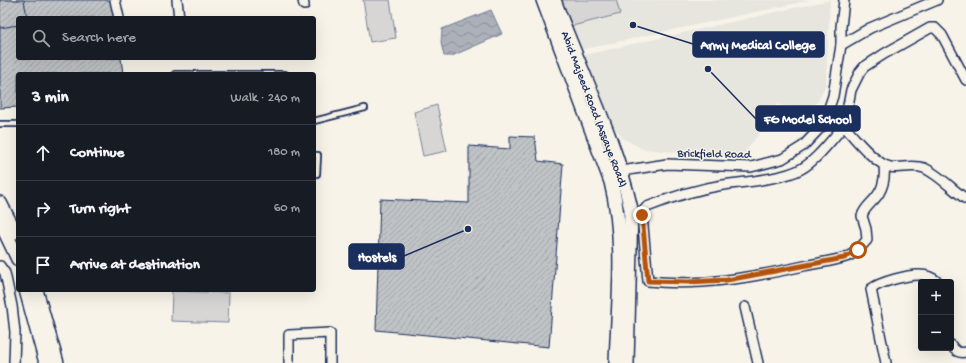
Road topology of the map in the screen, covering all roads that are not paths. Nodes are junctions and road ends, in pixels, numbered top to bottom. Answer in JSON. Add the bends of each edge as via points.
{"nodes":[{"id":1,"x":115,"y":0,"type":"edge"},
{"id":2,"x":176,"y":0,"type":"edge"},
{"id":3,"x":543,"y":0,"type":"edge"},
{"id":4,"x":554,"y":0,"type":"edge"},
{"id":5,"x":844,"y":0,"type":"edge"},
{"id":6,"x":937,"y":0,"type":"edge"},
{"id":7,"x":119,"y":16,"type":"edge"},
{"id":8,"x":179,"y":16,"type":"edge"},
{"id":9,"x":841,"y":45,"type":"junction"},
{"id":10,"x":966,"y":80,"type":"edge"},
{"id":11,"x":365,"y":108,"type":"dead end"},
{"id":12,"x":316,"y":120,"type":"edge"},
{"id":13,"x":0,"y":124,"type":"edge"},
{"id":14,"x":16,"y":124,"type":"edge"},
{"id":15,"x":844,"y":126,"type":"junction"},
{"id":16,"x":316,"y":154,"type":"edge"},
{"id":17,"x":884,"y":165,"type":"junction"},
{"id":18,"x":614,"y":172,"type":"junction"},
{"id":19,"x":316,"y":174,"type":"edge"},
{"id":20,"x":966,"y":199,"type":"edge"},
{"id":21,"x":0,"y":203,"type":"edge"},
{"id":22,"x":0,"y":221,"type":"edge"},
{"id":23,"x":16,"y":233,"type":"edge"},
{"id":24,"x":16,"y":254,"type":"edge"},
{"id":25,"x":0,"y":266,"type":"edge"},
{"id":26,"x":934,"y":279,"type":"edge"},
{"id":27,"x":27,"y":292,"type":"edge"},
{"id":28,"x":37,"y":292,"type":"edge"},
{"id":29,"x":745,"y":307,"type":"dead end"},
{"id":30,"x":954,"y":350,"type":"edge"},
{"id":31,"x":966,"y":352,"type":"edge"},
{"id":32,"x":14,"y":363,"type":"edge"},
{"id":33,"x":46,"y":363,"type":"edge"},
{"id":34,"x":57,"y":363,"type":"edge"},
{"id":35,"x":289,"y":363,"type":"edge"},
{"id":36,"x":330,"y":363,"type":"edge"},
{"id":37,"x":616,"y":363,"type":"edge"},
{"id":38,"x":627,"y":363,"type":"edge"},
{"id":39,"x":758,"y":363,"type":"edge"},
{"id":40,"x":886,"y":363,"type":"edge"}],
"edges":[{"from":1,"to":7,"type":"street"},
{"from":2,"to":8,"type":"street"},
{"from":3,"to":18,"type":"main road","name":"Abid Majeed Road (Assaye Road)"},
{"from":4,"to":18,"type":"main road","name":"Abid Majeed Road (Assaye Road)","via":[[607,134]]},
{"from":5,"to":9,"type":"street","name":"Brickfield Road"},
{"from":6,"to":9,"type":"street","via":[[870,28]]},
{"from":9,"to":18,"type":"street","name":"Brickfield Road","via":[[833,96],[823,125],[803,146],[782,158],[751,167],[667,164]]},
{"from":10,"to":15,"type":"street","via":[[942,34],[935,28],[930,28],[864,67],[851,90]]},
{"from":11,"to":12,"type":"lane"},
{"from":13,"to":14,"type":"lane"},
{"from":15,"to":17,"type":"street","via":[[860,145]]},
{"from":15,"to":17,"type":"street","via":[[813,160],[799,170],[770,178],[684,193],[647,207],[642,215],[648,281],[727,280],[849,256],[867,240],[862,216],[882,188]]},
{"from":16,"to":19,"type":"lane","via":[[318,154]]},
{"from":17,"to":20,"type":"street","via":[[917,166],[925,169]]},
{"from":18,"to":37,"type":"main road","name":"Abid Majeed Road (Assaye Road)","via":[[619,234]]},
{"from":18,"to":38,"type":"main road","name":"Abid Majeed Road (Assaye Road)","via":[[626,187],[631,209]]},
{"from":21,"to":23,"type":"main road"},
{"from":22,"to":24,"type":"main road"},
{"from":25,"to":32,"type":"street","via":[[5,274],[12,306],[15,332]]},
{"from":26,"to":40,"type":"street","via":[[920,275],[878,284],[872,289]]},
{"from":27,"to":33,"type":"main road"},
{"from":28,"to":34,"type":"main road"},
{"from":29,"to":39,"type":"street"},
{"from":30,"to":31,"type":"street"},
{"from":35,"to":36,"type":"street","via":[[289,335],[330,333]]}]}
